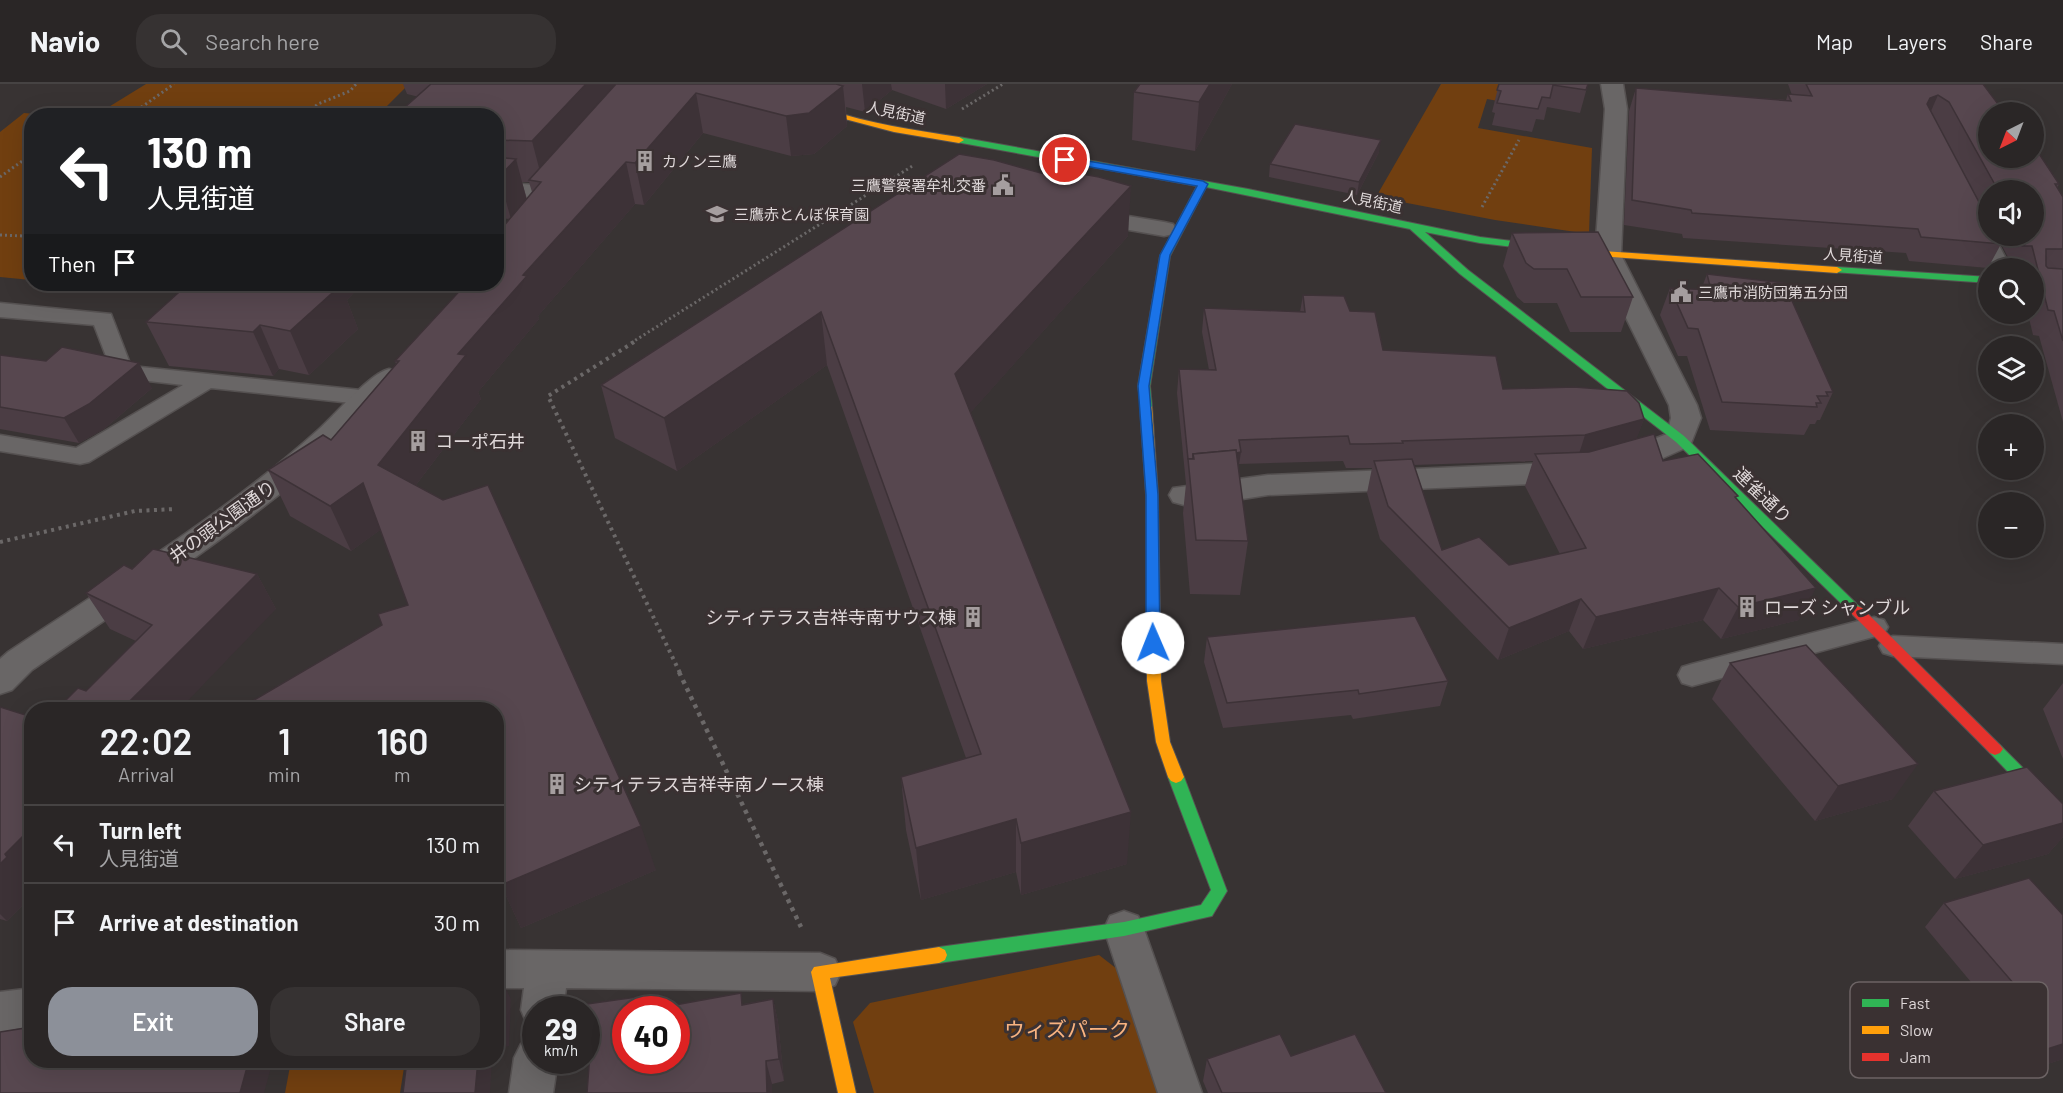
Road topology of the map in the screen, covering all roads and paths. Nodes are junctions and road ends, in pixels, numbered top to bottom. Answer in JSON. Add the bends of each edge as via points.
{"nodes":[{"id":1,"x":174,"y":84,"type":"edge"},
{"id":2,"x":356,"y":84,"type":"edge"},
{"id":3,"x":762,"y":84,"type":"edge"},
{"id":4,"x":1003,"y":84,"type":"edge"},
{"id":5,"x":1612,"y":84,"type":"edge"},
{"id":6,"x":810,"y":90,"type":"edge"},
{"id":7,"x":794,"y":99,"type":"junction"},
{"id":8,"x":140,"y":108,"type":"edge"},
{"id":9,"x":313,"y":108,"type":"edge"},
{"id":10,"x":961,"y":116,"type":"dead end"},
{"id":11,"x":1519,"y":140,"type":"dead end"},
{"id":12,"x":24,"y":160,"type":"edge"},
{"id":13,"x":918,"y":163,"type":"dead end"},
{"id":14,"x":0,"y":177,"type":"edge"},
{"id":15,"x":1203,"y":184,"type":"junction"},
{"id":16,"x":504,"y":190,"type":"edge"},
{"id":17,"x":549,"y":194,"type":"edge"},
{"id":18,"x":1969,"y":207,"type":"edge"},
{"id":19,"x":1480,"y":210,"type":"dead end"},
{"id":20,"x":1063,"y":212,"type":"edge"},
{"id":21,"x":1413,"y":226,"type":"junction"},
{"id":22,"x":1164,"y":229,"type":"dead end"},
{"id":23,"x":0,"y":235,"type":"edge"},
{"id":24,"x":24,"y":236,"type":"edge"},
{"id":25,"x":1608,"y":255,"type":"junction"},
{"id":26,"x":1996,"y":258,"type":"edge"},
{"id":27,"x":1978,"y":279,"type":"edge"},
{"id":28,"x":0,"y":310,"type":"edge"},
{"id":29,"x":407,"y":357,"type":"edge"},
{"id":30,"x":205,"y":382,"type":"junction"},
{"id":31,"x":370,"y":398,"type":"junction"},
{"id":32,"x":1680,"y":439,"type":"junction"},
{"id":33,"x":0,"y":443,"type":"edge"},
{"id":34,"x":1184,"y":495,"type":"dead end"},
{"id":35,"x":237,"y":513,"type":"junction"},
{"id":36,"x":0,"y":543,"type":"edge"},
{"id":37,"x":1884,"y":636,"type":"junction"},
{"id":38,"x":2063,"y":654,"type":"edge"},
{"id":39,"x":7,"y":670,"type":"edge"},
{"id":40,"x":1692,"y":675,"type":"dead end"},
{"id":41,"x":2063,"y":818,"type":"edge"},
{"id":42,"x":1124,"y":929,"type":"junction"},
{"id":43,"x":813,"y":954,"type":"junction"},
{"id":44,"x":504,"y":972,"type":"edge"},
{"id":45,"x":544,"y":990,"type":"edge"},
{"id":46,"x":24,"y":1008,"type":"edge"},
{"id":47,"x":0,"y":1012,"type":"edge"},
{"id":48,"x":534,"y":1074,"type":"edge"},
{"id":49,"x":531,"y":1093,"type":"edge"},
{"id":50,"x":847,"y":1093,"type":"edge"},
{"id":51,"x":1180,"y":1093,"type":"edge"}],
"edges":[{"from":1,"to":8,"type":"path"},
{"from":2,"to":9,"type":"path","via":[[350,91]]},
{"from":3,"to":7,"type":"main road","name":"人見街道"},
{"from":4,"to":10,"type":"path","via":[[962,109]]},
{"from":5,"to":25,"type":"street","via":[[1616,109]]},
{"from":6,"to":7,"type":"main road"},
{"from":7,"to":15,"type":"main road","name":"人見街道","via":[[856,120],[950,141]]},
{"from":11,"to":19,"type":"path"},
{"from":12,"to":14,"type":"path"},
{"from":13,"to":43,"type":"path","via":[[548,396]]},
{"from":15,"to":21,"type":"main road","name":"人見街道"},
{"from":15,"to":42,"type":"main road","via":[[1165,255],[1144,386],[1152,495],[1154,681],[1163,742],[1219,891],[1206,911]]},
{"from":16,"to":17,"type":"street"},
{"from":18,"to":26,"type":"lane"},
{"from":20,"to":22,"type":"street"},
{"from":21,"to":25,"type":"main road","name":"人見街道","via":[[1525,247]]},
{"from":21,"to":32,"type":"main road","name":"連雀通り","via":[[1464,272]]},
{"from":23,"to":24,"type":"path"},
{"from":25,"to":27,"type":"main road","name":"人見街道"},
{"from":25,"to":32,"type":"street","via":[[1683,405],[1686,418]]},
{"from":28,"to":30,"type":"lane","via":[[103,319],[122,372]]},
{"from":29,"to":31,"type":"street","name":"井の頭公園通り"},
{"from":30,"to":31,"type":"lane"},
{"from":30,"to":33,"type":"lane","via":[[80,456]]},
{"from":31,"to":35,"type":"street","name":"井の頭公園通り","via":[[312,454]]},
{"from":32,"to":34,"type":"street","via":[[1577,472],[1268,485]]},
{"from":32,"to":37,"type":"main road","name":"連雀通り"},
{"from":35,"to":36,"type":"path","via":[[199,508],[135,511]]},
{"from":35,"to":39,"type":"street","name":"井の頭公園通り"},
{"from":37,"to":38,"type":"lane"},
{"from":37,"to":40,"type":"lane"},
{"from":37,"to":41,"type":"main road","name":"連雀通り"},
{"from":42,"to":43,"type":"main road"},
{"from":42,"to":51,"type":"street"},
{"from":43,"to":45,"type":"street"},
{"from":43,"to":50,"type":"main road"},
{"from":44,"to":45,"type":"street"},
{"from":46,"to":47,"type":"street"},
{"from":48,"to":49,"type":"street"}]}
